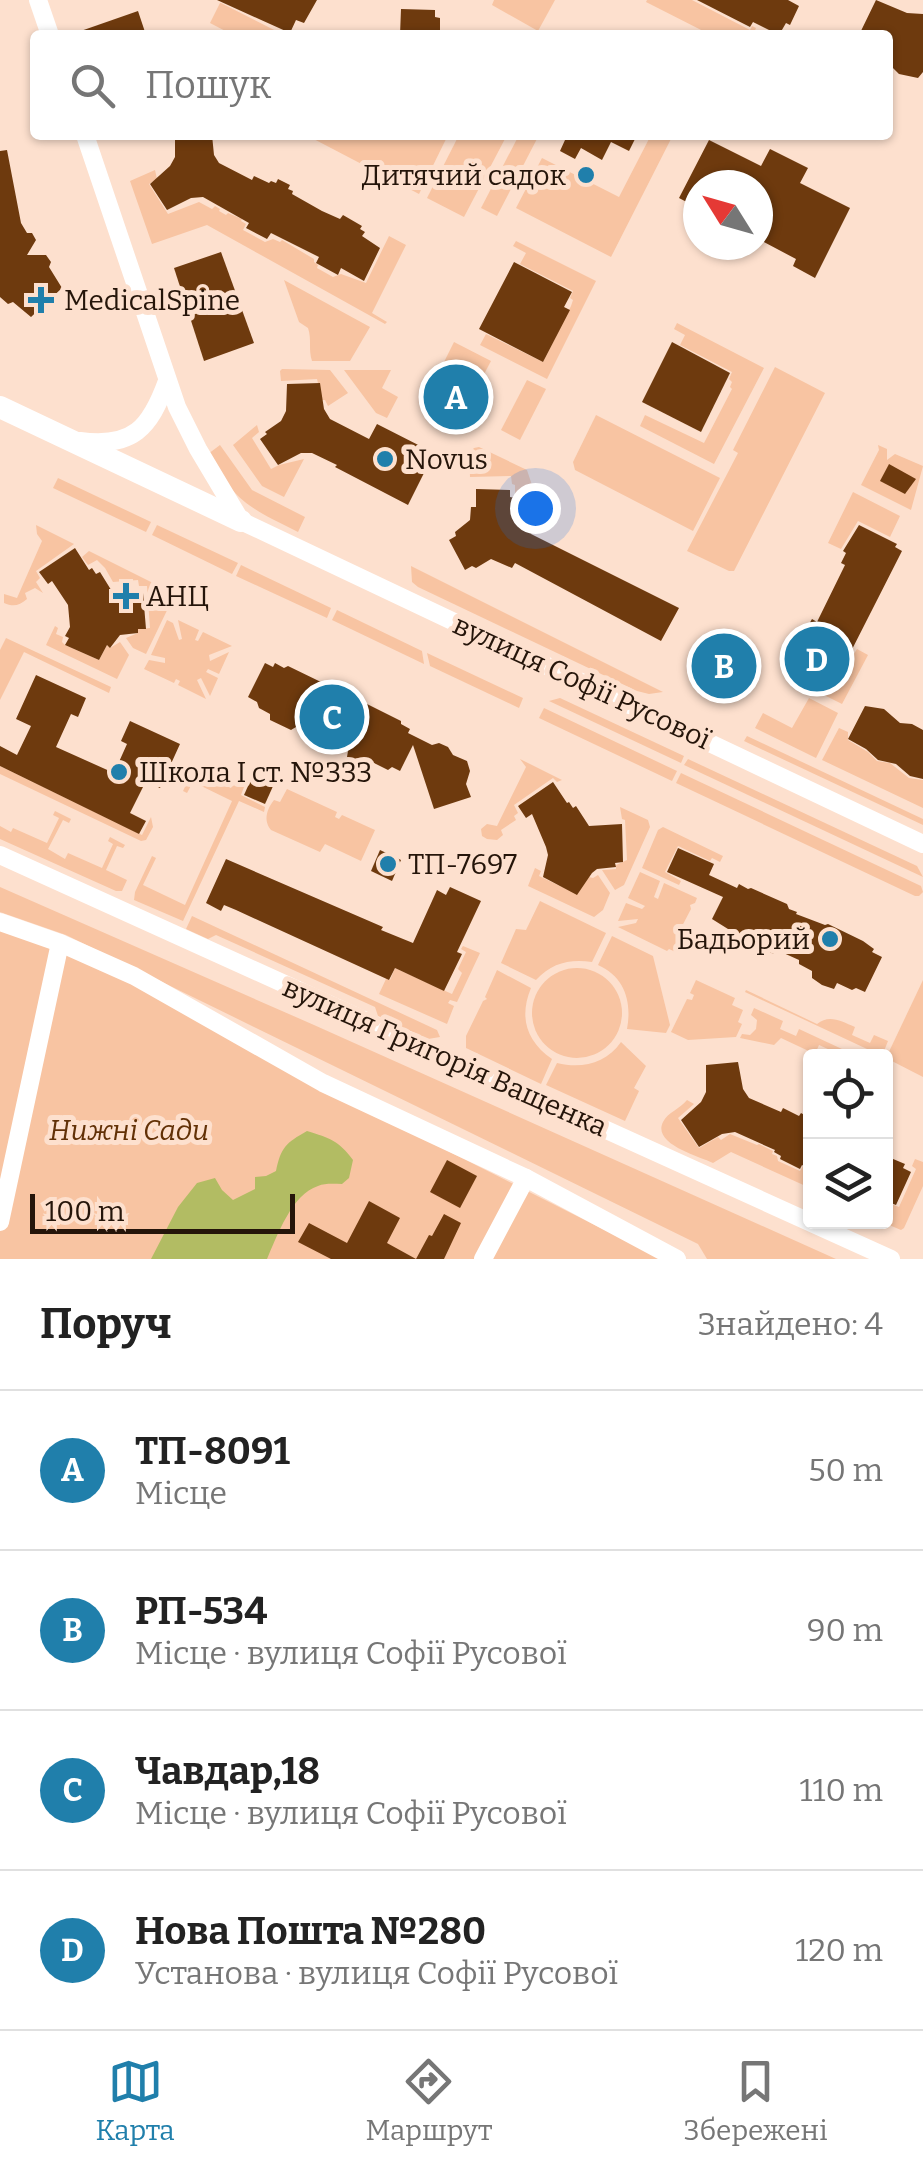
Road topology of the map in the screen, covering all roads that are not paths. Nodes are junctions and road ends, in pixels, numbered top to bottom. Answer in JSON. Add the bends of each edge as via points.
{"nodes":[{"id":1,"x":38,"y":0,"type":"edge"},
{"id":2,"x":48,"y":30,"type":"edge"},
{"id":3,"x":87,"y":140,"type":"edge"},
{"id":4,"x":167,"y":381,"type":"junction"},
{"id":5,"x":0,"y":406,"type":"edge"},
{"id":6,"x":68,"y":439,"type":"junction"},
{"id":7,"x":240,"y":520,"type":"junction"},
{"id":8,"x":923,"y":844,"type":"edge"},
{"id":9,"x":0,"y":856,"type":"edge"},
{"id":10,"x":0,"y":922,"type":"edge"},
{"id":11,"x":60,"y":943,"type":"junction"},
{"id":12,"x":526,"y":1178,"type":"junction"},
{"id":13,"x":0,"y":1222,"type":"edge"},
{"id":14,"x":484,"y":1259,"type":"edge"},
{"id":15,"x":677,"y":1259,"type":"edge"},
{"id":16,"x":891,"y":1259,"type":"edge"}],
"edges":[{"from":1,"to":2,"type":"street"},
{"from":3,"to":4,"type":"street"},
{"from":4,"to":6,"type":"street","via":[[134,434],[101,444]]},
{"from":4,"to":7,"type":"street"},
{"from":5,"to":6,"type":"street"},
{"from":6,"to":7,"type":"street"},
{"from":7,"to":8,"type":"street","name":"вулиця Софії Русової"},
{"from":9,"to":16,"type":"street","name":"вулиця Григорія Ващенка"},
{"from":10,"to":11,"type":"street"},
{"from":11,"to":12,"type":"street","via":[[134,976],[323,1083]]},
{"from":11,"to":13,"type":"street"},
{"from":12,"to":14,"type":"street"},
{"from":12,"to":15,"type":"street"}]}
